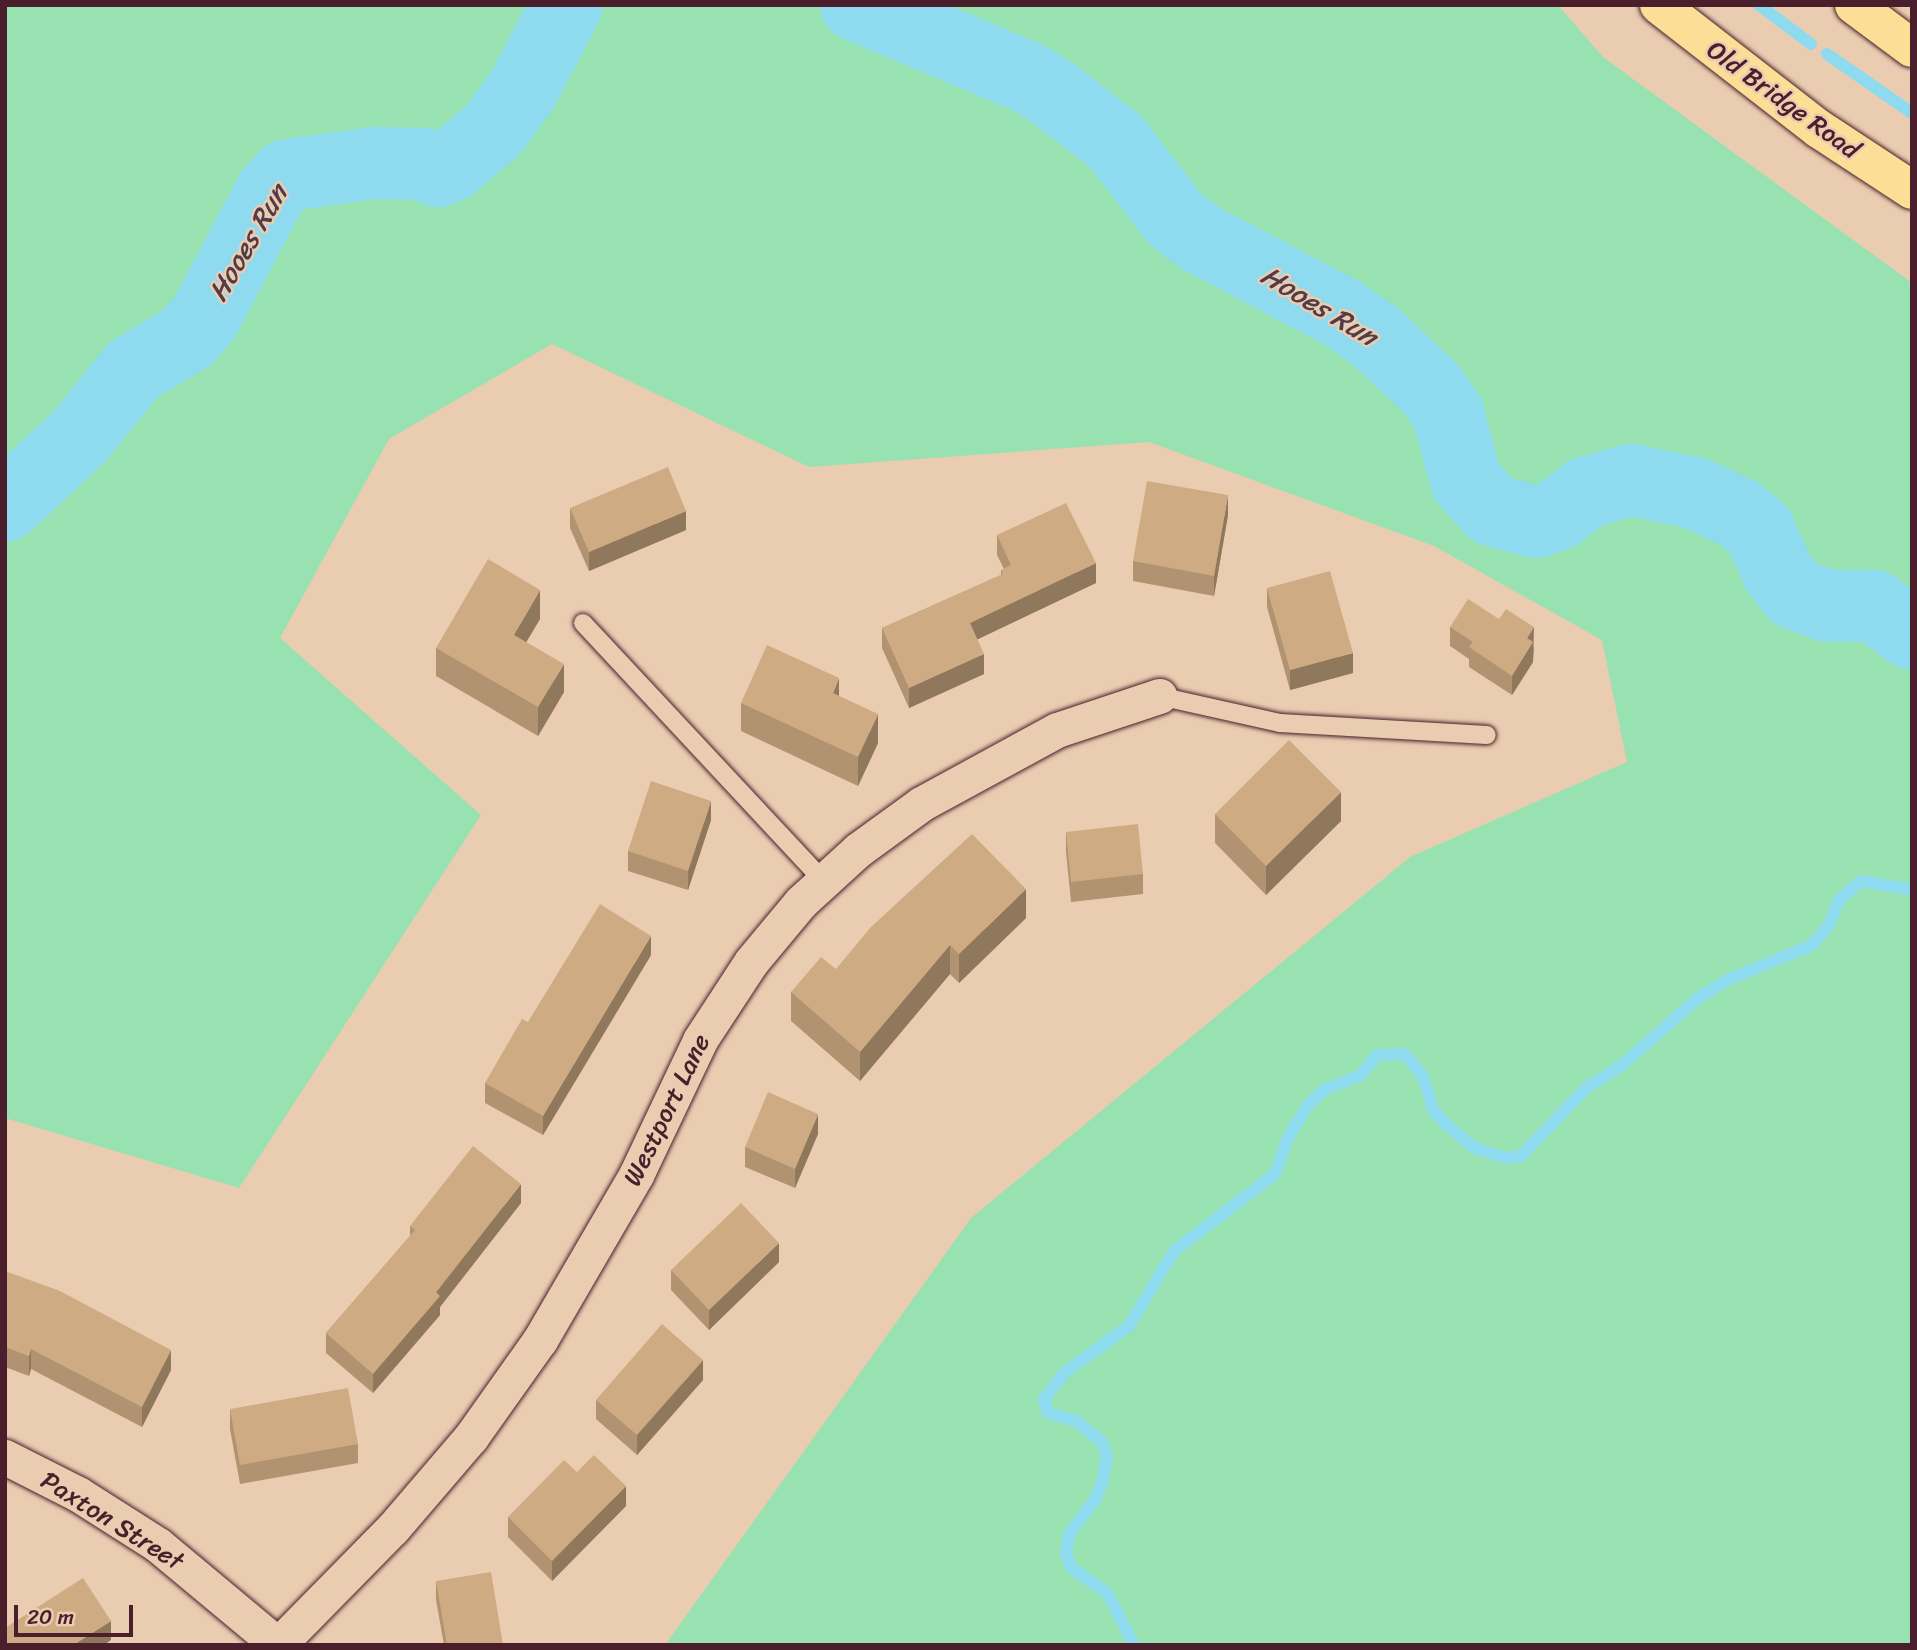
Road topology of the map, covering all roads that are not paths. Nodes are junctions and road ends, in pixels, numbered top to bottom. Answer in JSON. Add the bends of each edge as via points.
{"nodes":[{"id":1,"x":1659,"y":5,"type":"edge"},
{"id":2,"x":1854,"y":5,"type":"edge"},
{"id":3,"x":1912,"y":48,"type":"edge"},
{"id":4,"x":1912,"y":190,"type":"edge"},
{"id":5,"x":583,"y":623,"type":"dead end"},
{"id":6,"x":1159,"y":696,"type":"joint"},
{"id":7,"x":1487,"y":735,"type":"dead end"},
{"id":8,"x":824,"y":881,"type":"junction"},
{"id":9,"x":5,"y":1457,"type":"edge"},
{"id":10,"x":278,"y":1645,"type":"edge"}],
"edges":[{"from":1,"to":4,"type":"main road","name":"Old Bridge Road","via":[[1819,129]]},
{"from":2,"to":3,"type":"main road"},
{"from":5,"to":8,"type":"lane"},
{"from":6,"to":7,"type":"lane","via":[[1280,723]]},
{"from":6,"to":8,"type":"street","name":"Westport Lane","via":[[1057,730],[921,804]]},
{"from":8,"to":10,"type":"street","name":"Westport Lane","via":[[751,961],[700,1040],[636,1175],[540,1340],[471,1437],[402,1518]]},
{"from":9,"to":10,"type":"street","name":"Paxton Street","via":[[78,1494],[158,1545]]}]}
